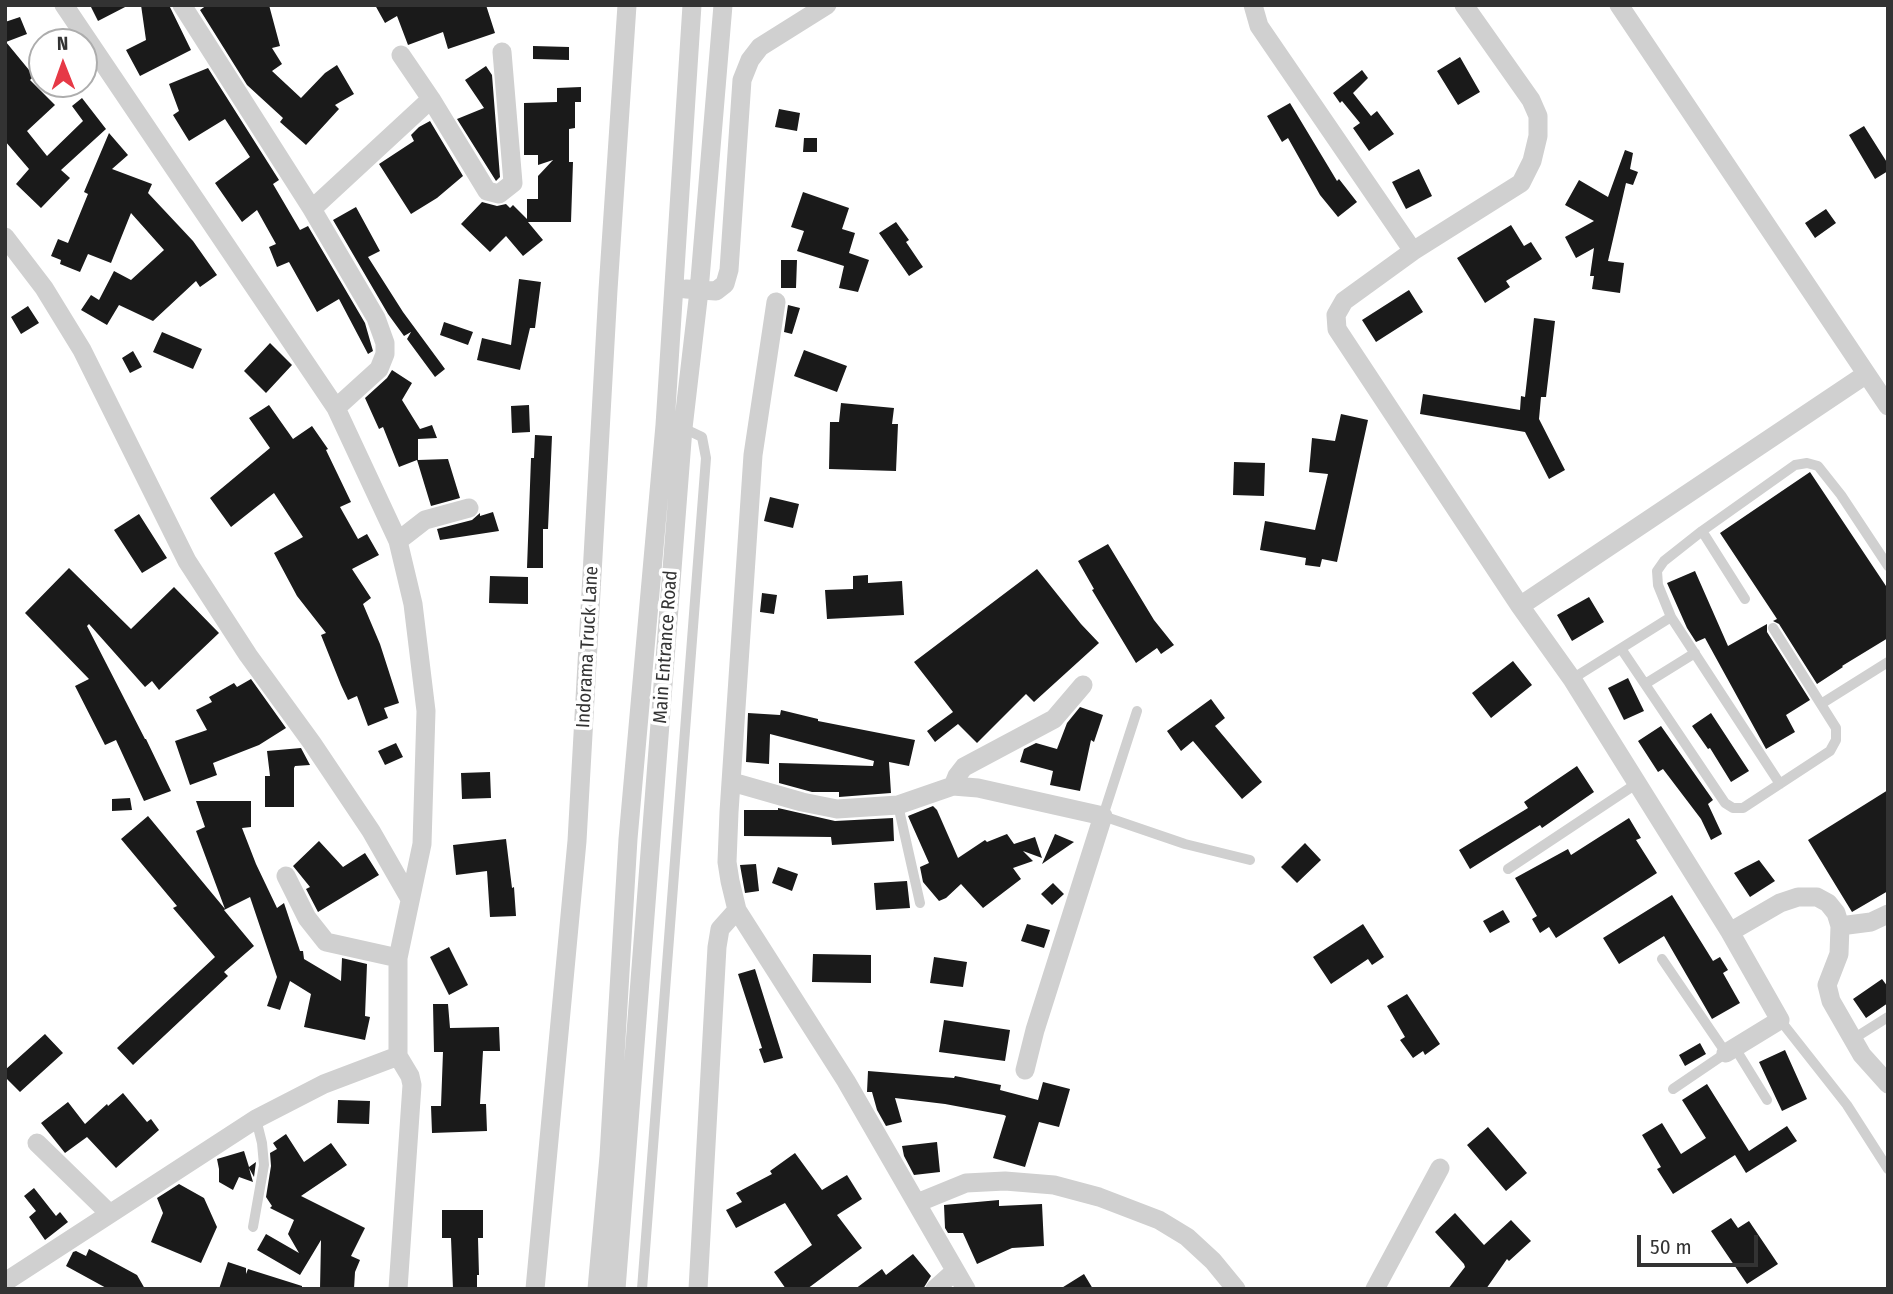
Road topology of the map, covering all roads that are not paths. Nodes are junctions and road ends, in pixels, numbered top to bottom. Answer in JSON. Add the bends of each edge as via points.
{"nodes":[{"id":1,"x":64,"y":5,"type":"edge"},
{"id":2,"x":182,"y":5,"type":"edge"},
{"id":3,"x":627,"y":5,"type":"edge"},
{"id":4,"x":692,"y":5,"type":"edge"},
{"id":5,"x":723,"y":5,"type":"edge"},
{"id":6,"x":827,"y":5,"type":"edge"},
{"id":7,"x":1253,"y":5,"type":"edge"},
{"id":8,"x":1464,"y":5,"type":"edge"},
{"id":9,"x":1619,"y":5,"type":"edge"},
{"id":10,"x":502,"y":52,"type":"dead end"},
{"id":11,"x":401,"y":55,"type":"dead end"},
{"id":12,"x":431,"y":99,"type":"junction"},
{"id":13,"x":312,"y":209,"type":"junction"},
{"id":14,"x":5,"y":237,"type":"edge"},
{"id":15,"x":1413,"y":251,"type":"junction"},
{"id":16,"x":674,"y":288,"type":"junction"},
{"id":17,"x":699,"y":291,"type":"junction"},
{"id":18,"x":776,"y":302,"type":"dead end"},
{"id":19,"x":1865,"y":375,"type":"junction"},
{"id":20,"x":1888,"y":406,"type":"edge"},
{"id":21,"x":336,"y":408,"type":"junction"},
{"id":22,"x":674,"y":427,"type":"junction"},
{"id":23,"x":469,"y":508,"type":"dead end"},
{"id":24,"x":1702,"y":531,"type":"junction"},
{"id":25,"x":398,"y":541,"type":"junction"},
{"id":26,"x":1888,"y":566,"type":"edge"},
{"id":27,"x":1745,"y":598,"type":"dead end"},
{"id":28,"x":1520,"y":606,"type":"junction"},
{"id":29,"x":1671,"y":617,"type":"junction"},
{"id":30,"x":1773,"y":628,"type":"dead end"},
{"id":31,"x":1622,"y":650,"type":"junction"},
{"id":32,"x":1695,"y":653,"type":"junction"},
{"id":33,"x":1888,"y":662,"type":"edge"},
{"id":34,"x":1572,"y":680,"type":"junction"},
{"id":35,"x":1645,"y":684,"type":"junction"},
{"id":36,"x":1083,"y":685,"type":"dead end"},
{"id":37,"x":1821,"y":704,"type":"junction"},
{"id":38,"x":1137,"y":711,"type":"dead end"},
{"id":39,"x":732,"y":782,"type":"junction"},
{"id":40,"x":1636,"y":783,"type":"junction"},
{"id":41,"x":1780,"y":784,"type":"junction"},
{"id":42,"x":953,"y":786,"type":"junction"},
{"id":43,"x":898,"y":805,"type":"junction"},
{"id":44,"x":1103,"y":816,"type":"junction"},
{"id":45,"x":1250,"y":860,"type":"dead end"},
{"id":46,"x":1508,"y":869,"type":"dead end"},
{"id":47,"x":286,"y":876,"type":"dead end"},
{"id":48,"x":410,"y":899,"type":"junction"},
{"id":49,"x":920,"y":903,"type":"dead end"},
{"id":50,"x":737,"y":910,"type":"junction"},
{"id":51,"x":1888,"y":914,"type":"edge"},
{"id":52,"x":1840,"y":926,"type":"junction"},
{"id":53,"x":1730,"y":932,"type":"junction"},
{"id":54,"x":398,"y":958,"type":"junction"},
{"id":55,"x":1662,"y":959,"type":"dead end"},
{"id":56,"x":1888,"y":1017,"type":"edge"},
{"id":57,"x":1780,"y":1020,"type":"junction"},
{"id":58,"x":1853,"y":1039,"type":"junction"},
{"id":59,"x":1730,"y":1051,"type":"junction"},
{"id":60,"x":398,"y":1056,"type":"junction"},
{"id":61,"x":1026,"y":1070,"type":"dead end"},
{"id":62,"x":1888,"y":1084,"type":"edge"},
{"id":63,"x":1673,"y":1089,"type":"dead end"},
{"id":64,"x":1767,"y":1100,"type":"dead end"},
{"id":65,"x":256,"y":1119,"type":"junction"},
{"id":66,"x":37,"y":1143,"type":"dead end"},
{"id":67,"x":1440,"y":1168,"type":"dead end"},
{"id":68,"x":1888,"y":1169,"type":"edge"},
{"id":69,"x":917,"y":1203,"type":"junction"},
{"id":70,"x":109,"y":1213,"type":"junction"},
{"id":71,"x":253,"y":1227,"type":"dead end"},
{"id":72,"x":955,"y":1271,"type":"junction"},
{"id":73,"x":5,"y":1282,"type":"edge"},
{"id":74,"x":702,"y":1286,"type":"edge"},
{"id":75,"x":398,"y":1289,"type":"edge"},
{"id":76,"x":536,"y":1289,"type":"edge"},
{"id":77,"x":597,"y":1289,"type":"edge"},
{"id":78,"x":616,"y":1289,"type":"edge"},
{"id":79,"x":642,"y":1289,"type":"edge"},
{"id":80,"x":934,"y":1289,"type":"edge"},
{"id":81,"x":966,"y":1289,"type":"edge"},
{"id":82,"x":1236,"y":1289,"type":"edge"},
{"id":83,"x":1375,"y":1289,"type":"edge"}],
"edges":[{"from":1,"to":21,"type":"street"},
{"from":2,"to":13,"type":"street"},
{"from":3,"to":76,"type":"street","name":"Indorama Truck Lane","via":[[577,841]]},
{"from":4,"to":16,"type":"street"},
{"from":5,"to":17,"type":"street","name":"Main Entrance Road"},
{"from":6,"to":17,"type":"street","via":[[761,47],[750,60],[742,80],[729,270],[725,284],[716,291]]},
{"from":7,"to":15,"type":"street","via":[[1259,26]]},
{"from":8,"to":15,"type":"street","via":[[1531,100],[1538,116],[1538,136],[1521,183]]},
{"from":9,"to":19,"type":"street"},
{"from":10,"to":12,"type":"street","via":[[513,183],[505,191],[488,191]]},
{"from":11,"to":12,"type":"street"},
{"from":12,"to":13,"type":"street"},
{"from":13,"to":21,"type":"street","via":[[376,318],[385,343],[379,369]]},
{"from":14,"to":48,"type":"street","via":[[44,288],[82,350],[187,561],[371,831]]},
{"from":15,"to":28,"type":"street","via":[[1345,301],[1336,315],[1338,329]]},
{"from":16,"to":17,"type":"street"},
{"from":16,"to":22,"type":"street"},
{"from":17,"to":22,"type":"street","name":"Main Entrance Road"},
{"from":18,"to":39,"type":"street","via":[[753,456]]},
{"from":19,"to":20,"type":"street"},
{"from":19,"to":28,"type":"street"},
{"from":21,"to":25,"type":"street"},
{"from":22,"to":77,"type":"street","via":[[628,839]]},
{"from":22,"to":78,"type":"street","name":"Main Entrance Road"},
{"from":22,"to":79,"type":"lane","via":[[702,437],[706,458]]},
{"from":23,"to":25,"type":"street","via":[[425,520]]},
{"from":24,"to":26,"type":"lane","via":[[1795,465],[1807,463],[1818,466],[1841,495]]},
{"from":24,"to":27,"type":"lane"},
{"from":24,"to":29,"type":"lane","via":[[1657,571]]},
{"from":25,"to":48,"type":"street","via":[[413,604],[426,711],[422,844]]},
{"from":28,"to":34,"type":"street"},
{"from":29,"to":31,"type":"lane"},
{"from":29,"to":32,"type":"lane"},
{"from":30,"to":37,"type":"lane"},
{"from":31,"to":34,"type":"lane"},
{"from":31,"to":35,"type":"lane"},
{"from":32,"to":35,"type":"lane"},
{"from":32,"to":41,"type":"lane"},
{"from":33,"to":37,"type":"lane"},
{"from":34,"to":40,"type":"street"},
{"from":35,"to":41,"type":"lane","via":[[1725,803],[1743,808]]},
{"from":36,"to":42,"type":"street","via":[[1054,719],[964,767]]},
{"from":37,"to":41,"type":"lane","via":[[1836,728],[1836,740],[1830,751]]},
{"from":38,"to":44,"type":"lane"},
{"from":39,"to":43,"type":"street","via":[[837,809]]},
{"from":39,"to":50,"type":"street","via":[[727,862]]},
{"from":40,"to":46,"type":"lane"},
{"from":40,"to":53,"type":"street"},
{"from":42,"to":43,"type":"street"},
{"from":42,"to":44,"type":"street"},
{"from":43,"to":49,"type":"lane"},
{"from":44,"to":45,"type":"lane"},
{"from":44,"to":61,"type":"street"},
{"from":47,"to":54,"type":"street","via":[[307,918],[326,942]]},
{"from":48,"to":54,"type":"street"},
{"from":50,"to":69,"type":"street"},
{"from":50,"to":74,"type":"street","via":[[720,929],[717,947]]},
{"from":51,"to":52,"type":"street","via":[[1871,922]]},
{"from":52,"to":53,"type":"street","via":[[1828,902],[1798,897]]},
{"from":52,"to":58,"type":"street","via":[[1839,954],[1827,985]]},
{"from":53,"to":57,"type":"street"},
{"from":54,"to":60,"type":"street"},
{"from":55,"to":59,"type":"lane"},
{"from":56,"to":58,"type":"lane"},
{"from":57,"to":59,"type":"street"},
{"from":57,"to":68,"type":"lane","via":[[1847,1105]]},
{"from":58,"to":62,"type":"street"},
{"from":59,"to":63,"type":"lane"},
{"from":59,"to":64,"type":"lane"},
{"from":60,"to":65,"type":"street","via":[[324,1084]]},
{"from":60,"to":75,"type":"street","via":[[411,1085]]},
{"from":65,"to":70,"type":"street"},
{"from":65,"to":71,"type":"lane","via":[[264,1165]]},
{"from":66,"to":70,"type":"street"},
{"from":67,"to":83,"type":"street"},
{"from":69,"to":72,"type":"street"},
{"from":69,"to":82,"type":"street","via":[[966,1183],[1005,1181],[1054,1185],[1099,1197],[1159,1220],[1187,1237]]},
{"from":70,"to":73,"type":"street"},
{"from":72,"to":80,"type":"street"},
{"from":72,"to":81,"type":"street"}]}
